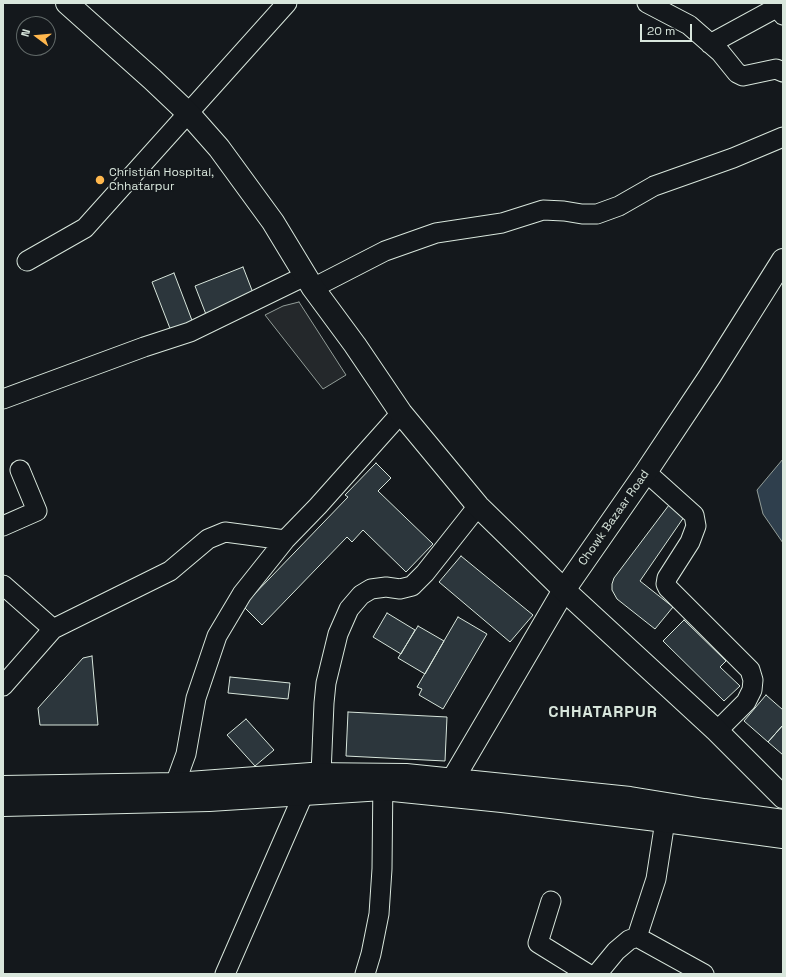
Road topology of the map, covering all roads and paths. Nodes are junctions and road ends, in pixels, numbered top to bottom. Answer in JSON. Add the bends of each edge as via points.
{"nodes":[{"id":1,"x":66,"y":3,"type":"edge"},
{"id":2,"x":287,"y":3,"type":"edge"},
{"id":3,"x":650,"y":4,"type":"edge"},
{"id":4,"x":779,"y":8,"type":"edge"},
{"id":5,"x":710,"y":44,"type":"junction"},
{"id":6,"x":783,"y":72,"type":"edge"},
{"id":7,"x":189,"y":114,"type":"junction"},
{"id":8,"x":783,"y":137,"type":"edge"},
{"id":9,"x":783,"y":260,"type":"edge"},
{"id":10,"x":27,"y":261,"type":"dead end"},
{"id":11,"x":309,"y":282,"type":"junction"},
{"id":12,"x":3,"y":399,"type":"edge"},
{"id":13,"x":401,"y":413,"type":"junction"},
{"id":14,"x":20,"y":470,"type":"dead end"},
{"id":15,"x":646,"y":472,"type":"junction"},
{"id":16,"x":478,"y":506,"type":"junction"},
{"id":17,"x":3,"y":526,"type":"edge"},
{"id":18,"x":285,"y":540,"type":"junction"},
{"id":19,"x":3,"y":585,"type":"edge"},
{"id":20,"x":564,"y":590,"type":"junction"},
{"id":21,"x":53,"y":629,"type":"junction"},
{"id":22,"x":3,"y":686,"type":"edge"},
{"id":23,"x":717,"y":731,"type":"junction"},
{"id":24,"x":453,"y":779,"type":"junction"},
{"id":25,"x":309,"y":781,"type":"junction"},
{"id":26,"x":383,"y":782,"type":"junction"},
{"id":27,"x":175,"y":784,"type":"junction"},
{"id":28,"x":3,"y":787,"type":"edge"},
{"id":29,"x":783,"y":797,"type":"edge"},
{"id":30,"x":3,"y":805,"type":"edge"},
{"id":31,"x":665,"y":821,"type":"junction"},
{"id":32,"x":783,"y":821,"type":"edge"},
{"id":33,"x":783,"y":837,"type":"edge"},
{"id":34,"x":551,"y":901,"type":"dead end"},
{"id":35,"x":637,"y":937,"type":"junction"},
{"id":36,"x":224,"y":974,"type":"edge"},
{"id":37,"x":365,"y":974,"type":"edge"},
{"id":38,"x":588,"y":974,"type":"edge"},
{"id":39,"x":597,"y":974,"type":"edge"},
{"id":40,"x":704,"y":974,"type":"edge"}],
"edges":[{"from":1,"to":7,"type":"main road"},
{"from":2,"to":7,"type":"street"},
{"from":3,"to":5,"type":"street","via":[[689,25]]},
{"from":4,"to":5,"type":"street"},
{"from":5,"to":6,"type":"street","via":[[737,73],[743,76],[776,69]]},
{"from":7,"to":10,"type":"street","via":[[85,228]]},
{"from":7,"to":11,"type":"main road","via":[[219,148],[273,222]]},
{"from":8,"to":11,"type":"street","via":[[654,186],[620,206],[597,214],[543,210],[502,223],[436,233]]},
{"from":9,"to":15,"type":"main road","name":"Chowk Bazaar Road"},
{"from":11,"to":12,"type":"street","via":[[190,332]]},
{"from":11,"to":13,"type":"main road"},
{"from":13,"to":16,"type":"main road"},
{"from":13,"to":18,"type":"street"},
{"from":14,"to":17,"type":"street","via":[[37,511]]},
{"from":15,"to":20,"type":"main road","name":"Chowk Bazaar Road"},
{"from":15,"to":23,"type":"street","via":[[694,515],[696,526],[690,542],[667,578],[668,588],[750,670],[753,680],[752,690],[746,702]]},
{"from":16,"to":20,"type":"main road"},
{"from":16,"to":25,"type":"street","via":[[412,586],[400,589],[371,589],[361,595],[349,609],[338,634],[326,684]]},
{"from":18,"to":21,"type":"street","via":[[225,532],[208,539],[170,572]]},
{"from":18,"to":27,"type":"street","via":[[242,594],[217,636],[196,698],[186,754]]},
{"from":19,"to":21,"type":"street"},
{"from":20,"to":23,"type":"main road"},
{"from":20,"to":24,"type":"main road","name":"Chowk Bazaar Road"},
{"from":21,"to":22,"type":"street"},
{"from":23,"to":29,"type":"main road"},
{"from":24,"to":26,"type":"main road","via":[[406,775]]},
{"from":24,"to":32,"type":"main road","via":[[630,798]]},
{"from":25,"to":26,"type":"main road"},
{"from":25,"to":27,"type":"main road"},
{"from":25,"to":30,"type":"main road","via":[[209,800]]},
{"from":25,"to":36,"type":"street"},
{"from":26,"to":31,"type":"main road","via":[[502,801]]},
{"from":26,"to":37,"type":"street","via":[[379,914]]},
{"from":27,"to":28,"type":"main road"},
{"from":31,"to":33,"type":"main road"},
{"from":31,"to":35,"type":"street","via":[[656,880]]},
{"from":34,"to":38,"type":"street","via":[[538,942]]},
{"from":35,"to":39,"type":"street","via":[[616,951]]},
{"from":35,"to":40,"type":"street"}]}
